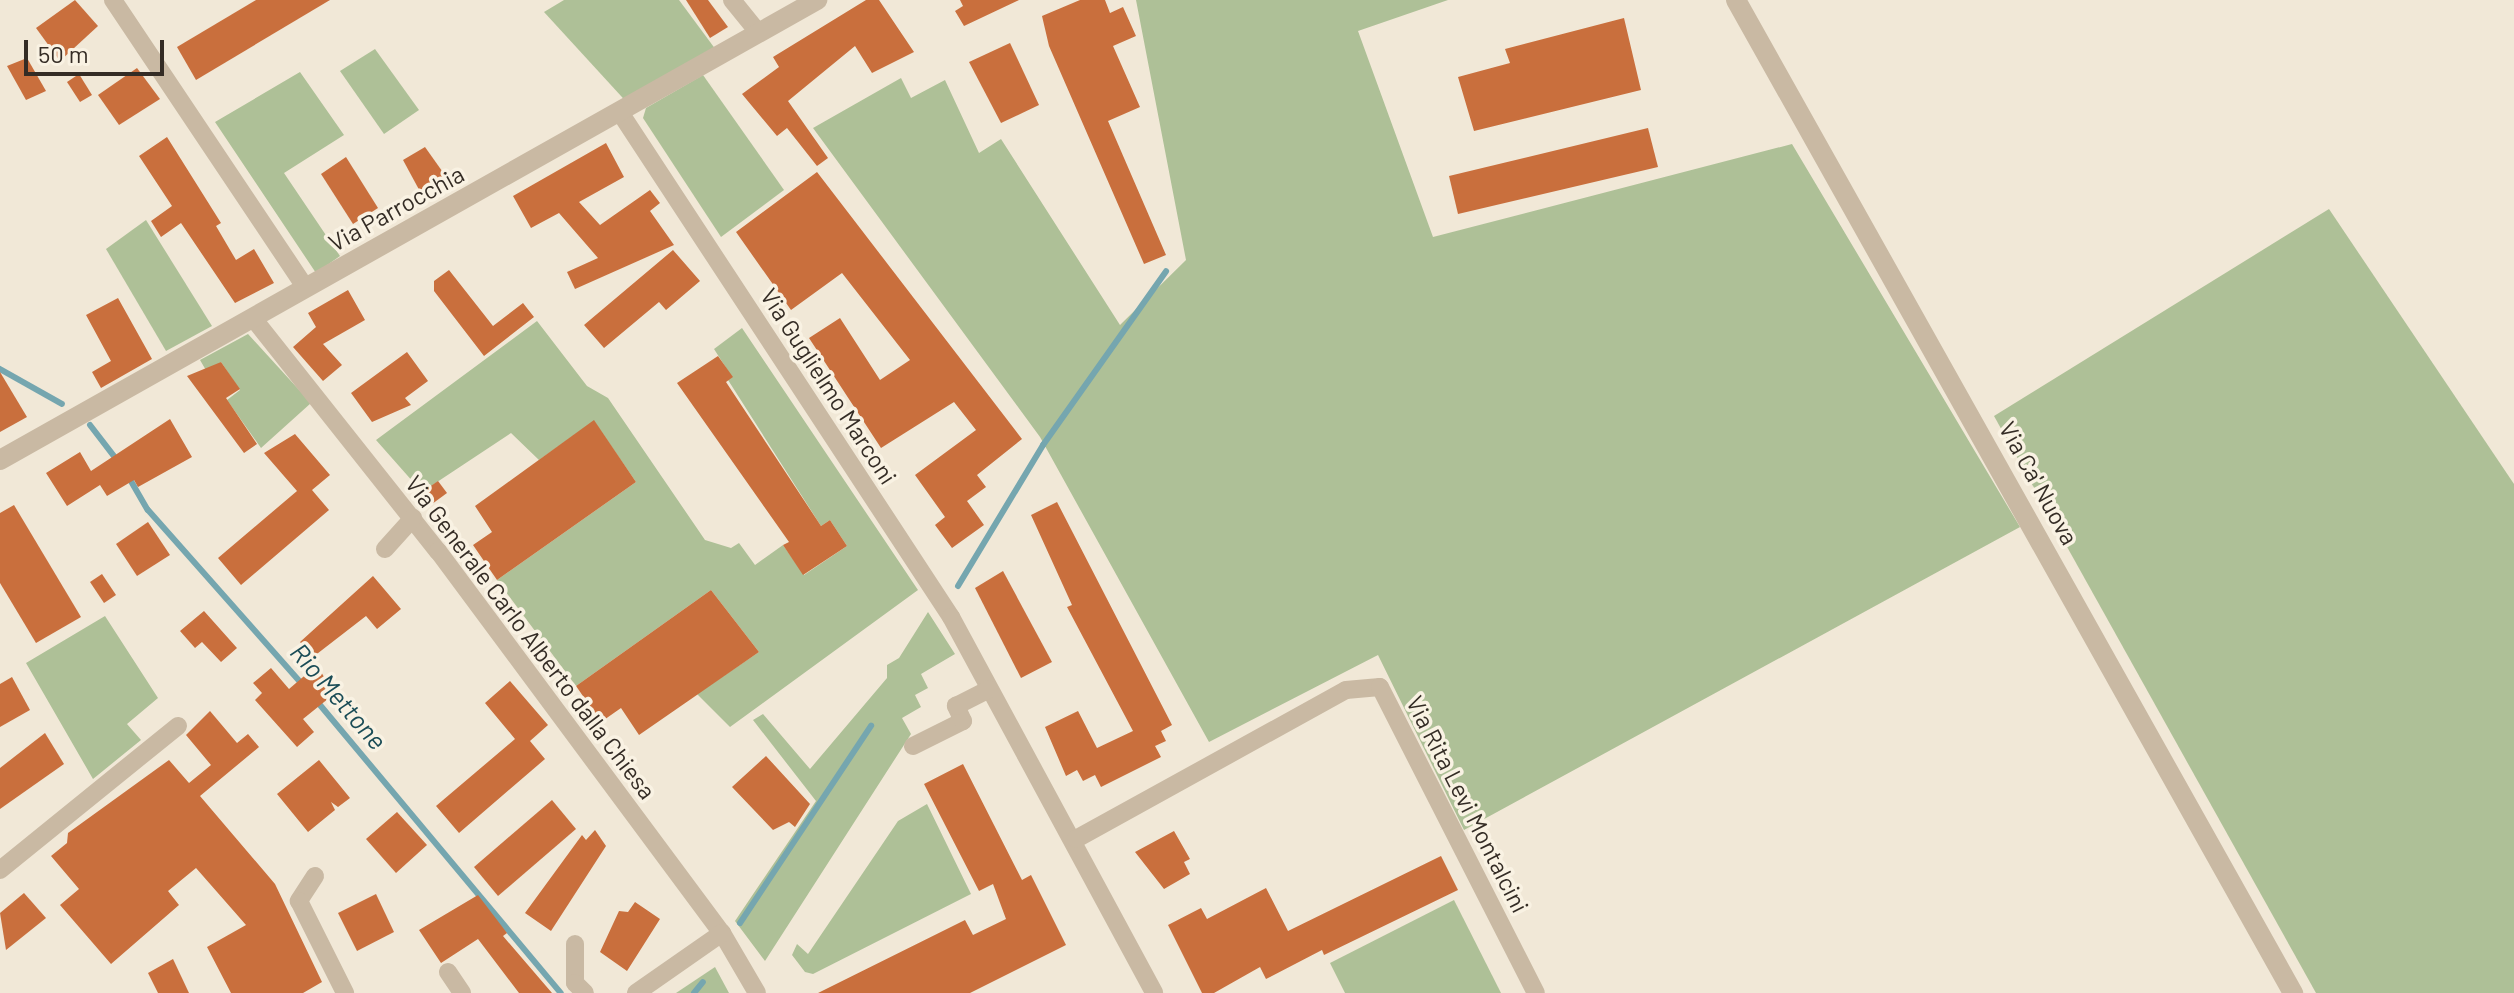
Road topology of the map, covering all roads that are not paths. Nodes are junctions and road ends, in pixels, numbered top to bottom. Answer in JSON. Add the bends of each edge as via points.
{"nodes":[{"id":1,"x":113,"y":0,"type":"edge"},
{"id":2,"x":732,"y":0,"type":"edge"},
{"id":3,"x":817,"y":0,"type":"edge"},
{"id":4,"x":1736,"y":0,"type":"edge"},
{"id":5,"x":757,"y":31,"type":"junction"},
{"id":6,"x":621,"y":114,"type":"junction"},
{"id":7,"x":305,"y":287,"type":"junction"},
{"id":8,"x":253,"y":318,"type":"junction"},
{"id":9,"x":0,"y":460,"type":"edge"},
{"id":10,"x":413,"y":518,"type":"junction"},
{"id":11,"x":385,"y":549,"type":"dead end"},
{"id":12,"x":989,"y":689,"type":"junction"},
{"id":13,"x":178,"y":726,"type":"dead end"},
{"id":14,"x":913,"y":746,"type":"dead end"},
{"id":15,"x":1076,"y":839,"type":"junction"},
{"id":16,"x":0,"y":870,"type":"edge"},
{"id":17,"x":315,"y":876,"type":"dead end"},
{"id":18,"x":722,"y":933,"type":"junction"},
{"id":19,"x":575,"y":944,"type":"dead end"},
{"id":20,"x":448,"y":972,"type":"dead end"},
{"id":21,"x":345,"y":993,"type":"edge"},
{"id":22,"x":462,"y":993,"type":"edge"},
{"id":23,"x":585,"y":993,"type":"edge"},
{"id":24,"x":636,"y":993,"type":"edge"},
{"id":25,"x":757,"y":993,"type":"edge"},
{"id":26,"x":1154,"y":993,"type":"edge"},
{"id":27,"x":1536,"y":993,"type":"edge"},
{"id":28,"x":2293,"y":993,"type":"edge"}],
"edges":[{"from":1,"to":7,"type":"street"},
{"from":2,"to":5,"type":"street"},
{"from":3,"to":5,"type":"street","name":"Via Parrocchia"},
{"from":4,"to":28,"type":"street","name":"Via Ca' Nuova"},
{"from":5,"to":6,"type":"street","name":"Via Parrocchia"},
{"from":6,"to":7,"type":"street","name":"Via Parrocchia"},
{"from":6,"to":12,"type":"street","name":"Via Guglielmo Marconi","via":[[951,617]]},
{"from":7,"to":8,"type":"street","name":"Via Parrocchia"},
{"from":8,"to":9,"type":"street","name":"Via Parrocchia"},
{"from":8,"to":10,"type":"street","name":"Via Generale Carlo Alberto dalla Chiesa"},
{"from":10,"to":11,"type":"street"},
{"from":10,"to":18,"type":"street","name":"Via Generale Carlo Alberto dalla Chiesa"},
{"from":12,"to":14,"type":"street","via":[[956,706],[963,721]]},
{"from":12,"to":15,"type":"street","name":"Via Guglielmo Marconi"},
{"from":13,"to":16,"type":"street"},
{"from":15,"to":26,"type":"street","name":"Via Guglielmo Marconi"},
{"from":15,"to":27,"type":"street","name":"Via Rita Levi Montalcini","via":[[1346,690],[1380,687]]},
{"from":17,"to":21,"type":"street","via":[[299,901]]},
{"from":18,"to":24,"type":"street"},
{"from":18,"to":25,"type":"street","name":"Via Generale Carlo Alberto dalla Chiesa"},
{"from":19,"to":23,"type":"street","via":[[575,983]]},
{"from":20,"to":22,"type":"street"}]}
